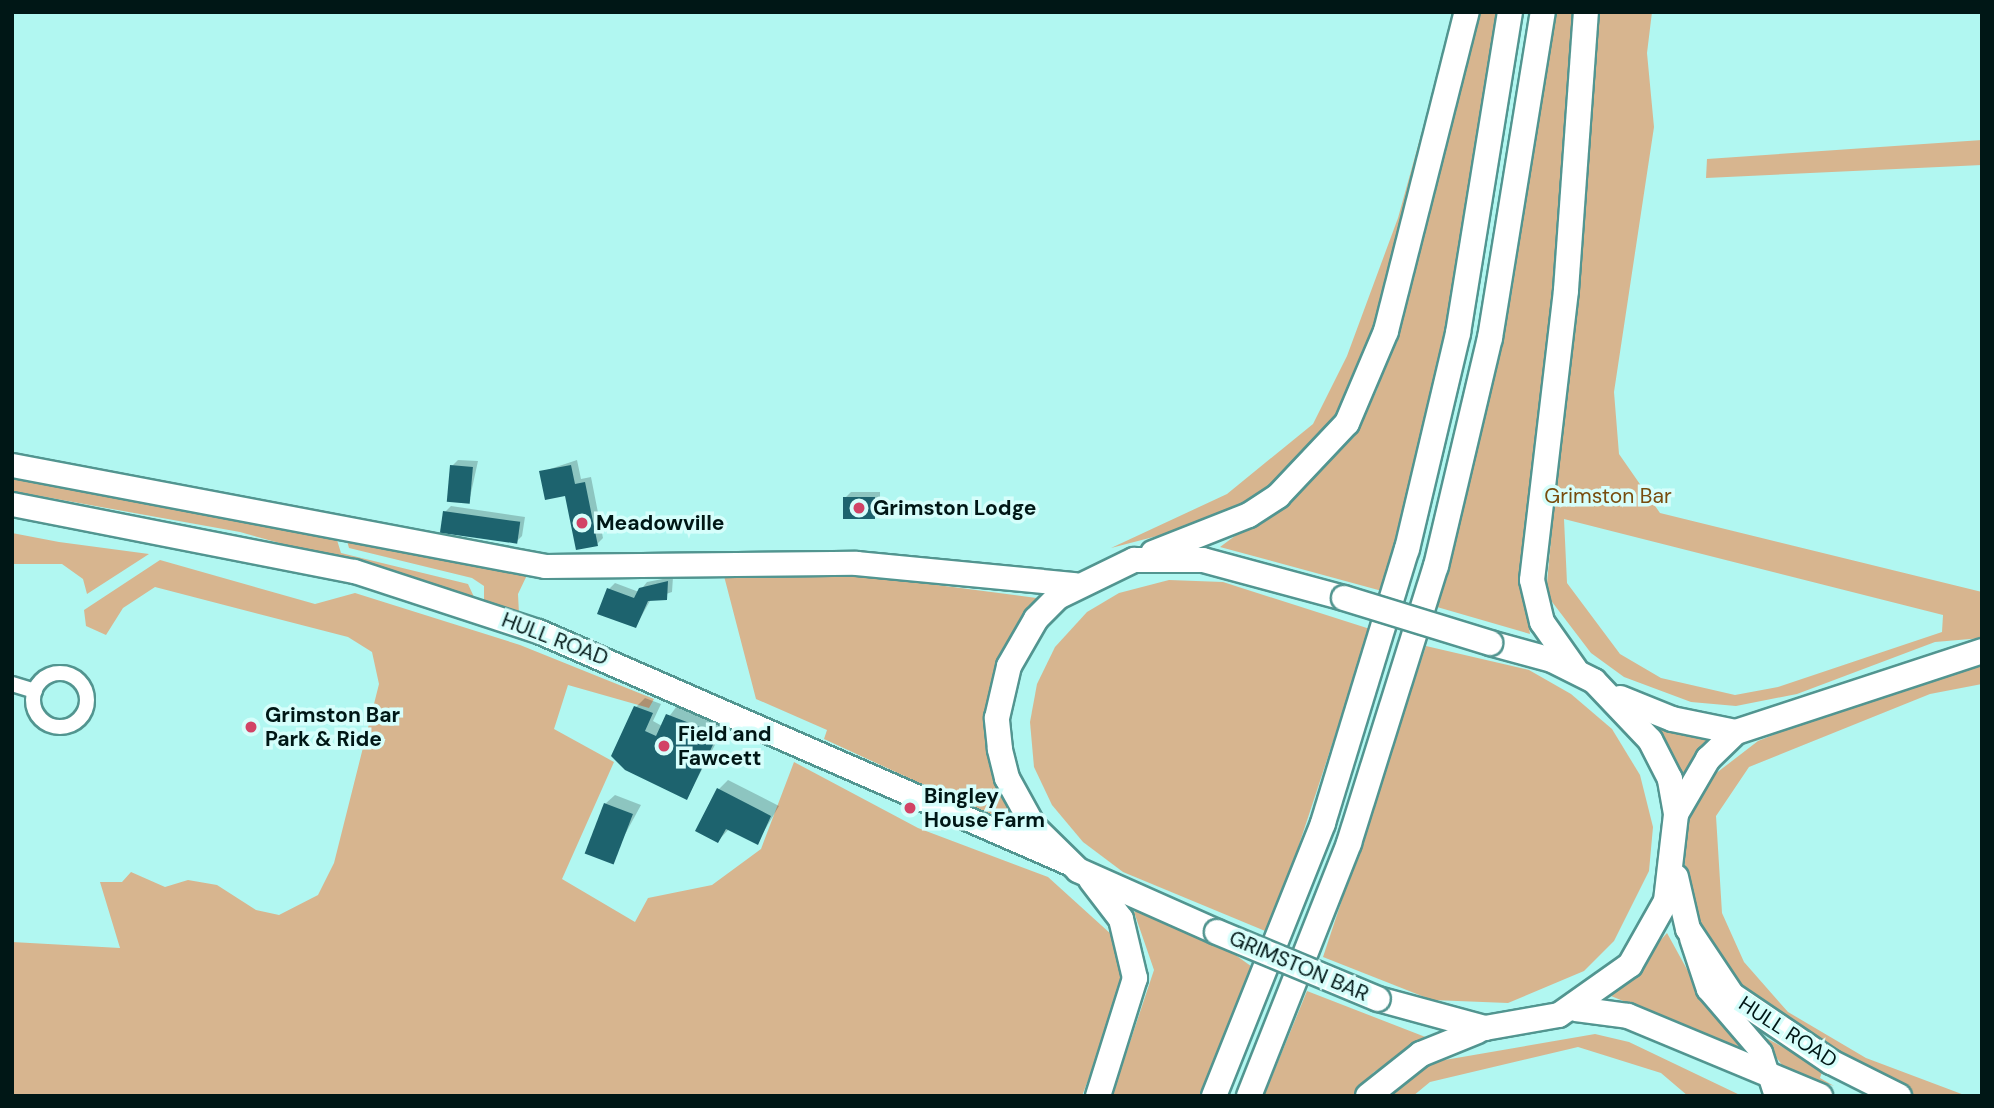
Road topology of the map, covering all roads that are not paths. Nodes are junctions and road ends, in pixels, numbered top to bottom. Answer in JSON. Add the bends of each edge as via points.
{"nodes":[{"id":1,"x":1467,"y":12,"type":"edge"},
{"id":2,"x":1510,"y":12,"type":"edge"},
{"id":3,"x":1544,"y":12,"type":"edge"},
{"id":4,"x":1586,"y":12,"type":"edge"},
{"id":5,"x":12,"y":465,"type":"edge"},
{"id":6,"x":12,"y":504,"type":"edge"},
{"id":7,"x":1134,"y":560,"type":"junction"},
{"id":8,"x":1075,"y":584,"type":"junction"},
{"id":9,"x":1982,"y":651,"type":"edge"},
{"id":10,"x":1577,"y":672,"type":"junction"},
{"id":11,"x":12,"y":684,"type":"edge"},
{"id":12,"x":35,"y":691,"type":"dead end"},
{"id":13,"x":1608,"y":692,"type":"junction"},
{"id":14,"x":1736,"y":732,"type":"junction"},
{"id":15,"x":1676,"y":814,"type":"junction"},
{"id":16,"x":1674,"y":866,"type":"junction"},
{"id":17,"x":1079,"y":870,"type":"junction"},
{"id":18,"x":1688,"y":929,"type":"junction"},
{"id":19,"x":1576,"y":1009,"type":"junction"},
{"id":20,"x":1485,"y":1028,"type":"junction"},
{"id":21,"x":1774,"y":1087,"type":"edge"},
{"id":22,"x":1098,"y":1096,"type":"edge"},
{"id":23,"x":1214,"y":1096,"type":"edge"},
{"id":24,"x":1250,"y":1096,"type":"edge"},
{"id":25,"x":1368,"y":1096,"type":"edge"},
{"id":26,"x":1820,"y":1096,"type":"edge"},
{"id":27,"x":1899,"y":1096,"type":"edge"}],
"edges":[{"from":1,"to":7,"type":"highway","via":[[1386,331],[1347,423],[1304,475],[1249,515]]},
{"from":2,"to":23,"type":"highway","via":[[1458,333],[1407,549],[1323,822]]},
{"from":3,"to":24,"type":"highway","via":[[1490,338],[1436,566],[1349,843]]},
{"from":4,"to":10,"type":"highway","via":[[1566,290],[1532,580],[1542,622]]},
{"from":5,"to":8,"type":"main road","via":[[545,566],[856,563]]},
{"from":6,"to":17,"type":"main road","name":"HULL ROAD","via":[[354,571],[538,631]]},
{"from":7,"to":8,"type":"highway","name":"GRIMSTON BAR"},
{"from":7,"to":10,"type":"highway","name":"GRIMSTON BAR","bridge":true,"via":[[1203,559]]},
{"from":8,"to":17,"type":"highway","name":"GRIMSTON BAR","via":[[1022,640],[997,718],[1007,778],[1034,827]]},
{"from":9,"to":14,"type":"highway"},
{"from":10,"to":13,"type":"highway","name":"GRIMSTON BAR"},
{"from":11,"to":12,"type":"street"},
{"from":13,"to":14,"type":"highway","via":[[1672,719]]},
{"from":13,"to":15,"type":"highway","name":"GRIMSTON BAR","via":[[1662,760]]},
{"from":14,"to":15,"type":"highway","via":[[1708,759]]},
{"from":15,"to":16,"type":"highway","name":"GRIMSTON BAR"},
{"from":16,"to":18,"type":"highway","name":"HULL ROAD"},
{"from":16,"to":19,"type":"highway","name":"GRIMSTON BAR","via":[[1650,938],[1615,981]]},
{"from":17,"to":20,"type":"highway","name":"GRIMSTON BAR","bridge":true,"via":[[1378,999]]},
{"from":17,"to":22,"type":"highway","via":[[1121,919],[1135,978]]},
{"from":18,"to":21,"type":"main road","via":[[1707,989],[1761,1052]]},
{"from":18,"to":27,"type":"highway","name":"HULL ROAD","via":[[1712,972],[1747,1009]]},
{"from":19,"to":20,"type":"highway","name":"GRIMSTON BAR"},
{"from":19,"to":21,"type":"highway","name":"HULL ROAD","via":[[1642,1021]]},
{"from":20,"to":25,"type":"highway","via":[[1421,1054]]},
{"from":21,"to":26,"type":"highway","name":"HULL ROAD"}]}
